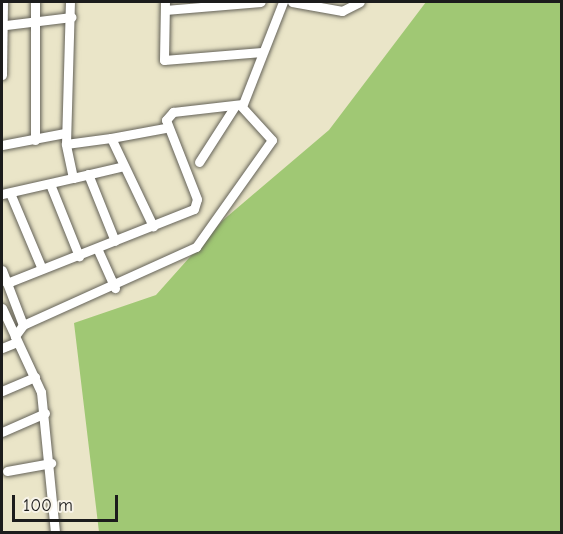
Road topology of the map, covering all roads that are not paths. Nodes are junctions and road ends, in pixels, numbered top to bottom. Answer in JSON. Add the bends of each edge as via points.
{"nodes":[{"id":1,"x":3,"y":2,"type":"edge"},
{"id":2,"x":35,"y":2,"type":"edge"},
{"id":3,"x":70,"y":2,"type":"edge"},
{"id":4,"x":237,"y":2,"type":"edge"},
{"id":5,"x":261,"y":2,"type":"edge"},
{"id":6,"x":283,"y":2,"type":"edge"},
{"id":7,"x":292,"y":2,"type":"edge"},
{"id":8,"x":360,"y":2,"type":"edge"},
{"id":9,"x":165,"y":6,"type":"edge"},
{"id":10,"x":343,"y":6,"type":"edge"},
{"id":11,"x":72,"y":17,"type":"junction"},
{"id":12,"x":38,"y":22,"type":"junction"},
{"id":13,"x":6,"y":25,"type":"junction"},
{"id":14,"x":262,"y":52,"type":"junction"},
{"id":15,"x":2,"y":75,"type":"edge"},
{"id":16,"x":237,"y":105,"type":"junction"},
{"id":17,"x":165,"y":128,"type":"junction"},
{"id":18,"x":65,"y":133,"type":"junction"},
{"id":19,"x":111,"y":138,"type":"junction"},
{"id":20,"x":35,"y":140,"type":"junction"},
{"id":21,"x":66,"y":144,"type":"junction"},
{"id":22,"x":2,"y":145,"type":"edge"},
{"id":23,"x":199,"y":162,"type":"dead end"},
{"id":24,"x":124,"y":166,"type":"junction"},
{"id":25,"x":88,"y":174,"type":"junction"},
{"id":26,"x":73,"y":178,"type":"junction"},
{"id":27,"x":50,"y":184,"type":"junction"},
{"id":28,"x":6,"y":193,"type":"edge"},
{"id":29,"x":153,"y":226,"type":"junction"},
{"id":30,"x":115,"y":241,"type":"junction"},
{"id":31,"x":97,"y":248,"type":"junction"},
{"id":32,"x":79,"y":256,"type":"junction"},
{"id":33,"x":42,"y":269,"type":"junction"},
{"id":34,"x":2,"y":270,"type":"edge"},
{"id":35,"x":7,"y":283,"type":"junction"},
{"id":36,"x":115,"y":288,"type":"junction"},
{"id":37,"x":2,"y":311,"type":"edge"},
{"id":38,"x":23,"y":325,"type":"junction"},
{"id":39,"x":16,"y":339,"type":"junction"},
{"id":40,"x":2,"y":348,"type":"edge"},
{"id":41,"x":35,"y":377,"type":"junction"},
{"id":42,"x":2,"y":391,"type":"edge"},
{"id":43,"x":45,"y":414,"type":"junction"},
{"id":44,"x":2,"y":432,"type":"edge"},
{"id":45,"x":51,"y":463,"type":"junction"},
{"id":46,"x":8,"y":471,"type":"dead end"},
{"id":47,"x":54,"y":532,"type":"edge"}],
"edges":[{"from":1,"to":13,"type":"street"},
{"from":2,"to":12,"type":"street"},
{"from":3,"to":11,"type":"street"},
{"from":4,"to":5,"type":"street"},
{"from":4,"to":9,"type":"street"},
{"from":6,"to":14,"type":"street"},
{"from":7,"to":10,"type":"street"},
{"from":8,"to":10,"type":"street"},
{"from":9,"to":14,"type":"street","via":[[164,60]]},
{"from":11,"to":12,"type":"street"},
{"from":11,"to":18,"type":"street"},
{"from":12,"to":13,"type":"street"},
{"from":12,"to":20,"type":"street"},
{"from":13,"to":15,"type":"street"},
{"from":14,"to":16,"type":"street"},
{"from":16,"to":17,"type":"street","via":[[173,112]]},
{"from":16,"to":23,"type":"street"},
{"from":16,"to":36,"type":"street","via":[[272,140],[212,230],[190,252]]},
{"from":17,"to":19,"type":"street"},
{"from":17,"to":29,"type":"street","via":[[198,202]]},
{"from":18,"to":20,"type":"street"},
{"from":18,"to":21,"type":"street"},
{"from":19,"to":21,"type":"street"},
{"from":19,"to":24,"type":"street"},
{"from":20,"to":22,"type":"street"},
{"from":21,"to":26,"type":"street"},
{"from":24,"to":25,"type":"street"},
{"from":24,"to":29,"type":"street"},
{"from":25,"to":26,"type":"street"},
{"from":25,"to":30,"type":"street"},
{"from":26,"to":27,"type":"street"},
{"from":27,"to":28,"type":"street"},
{"from":27,"to":32,"type":"street"},
{"from":28,"to":33,"type":"street"},
{"from":29,"to":30,"type":"street"},
{"from":30,"to":31,"type":"street"},
{"from":31,"to":32,"type":"street"},
{"from":31,"to":36,"type":"street"},
{"from":32,"to":33,"type":"street"},
{"from":33,"to":35,"type":"street"},
{"from":34,"to":35,"type":"street"},
{"from":35,"to":38,"type":"street"},
{"from":36,"to":38,"type":"street"},
{"from":37,"to":39,"type":"street"},
{"from":38,"to":39,"type":"street"},
{"from":39,"to":40,"type":"street"},
{"from":39,"to":41,"type":"street"},
{"from":41,"to":42,"type":"street"},
{"from":41,"to":43,"type":"street"},
{"from":43,"to":44,"type":"street"},
{"from":43,"to":45,"type":"street"},
{"from":45,"to":46,"type":"street"},
{"from":45,"to":47,"type":"street"}]}
